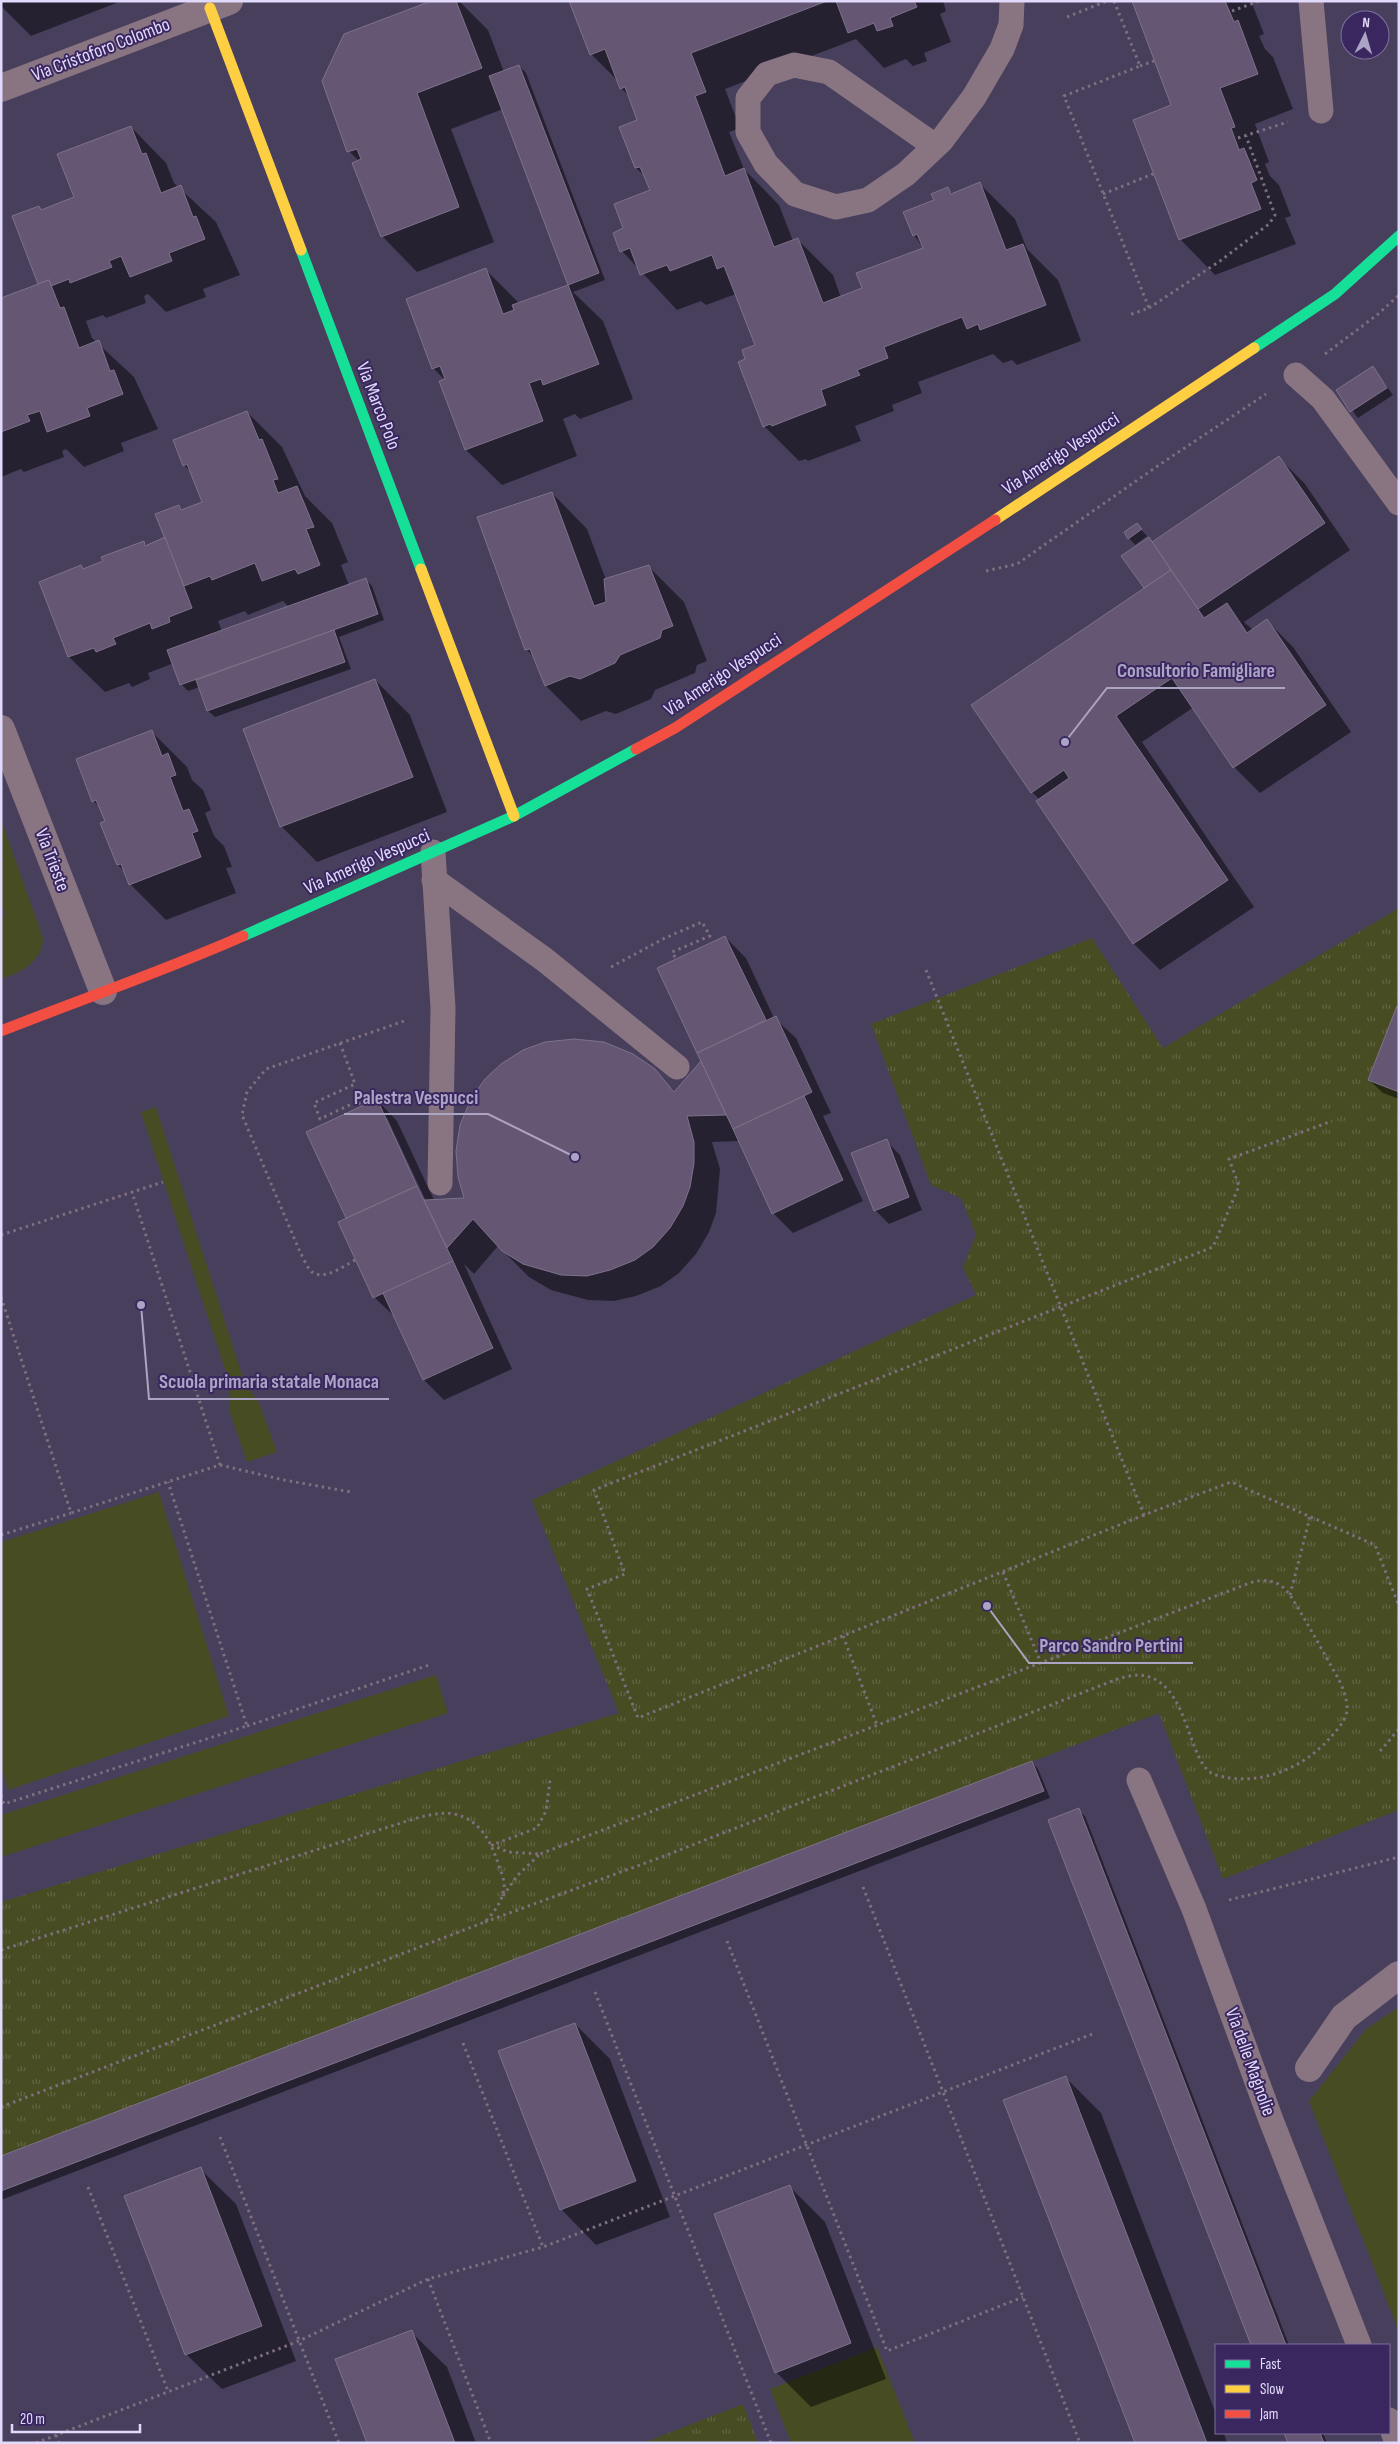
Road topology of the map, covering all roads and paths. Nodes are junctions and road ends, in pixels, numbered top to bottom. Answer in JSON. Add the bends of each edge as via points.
{"nodes":[{"id":1,"x":1012,"y":1,"type":"edge"},
{"id":2,"x":1107,"y":1,"type":"edge"},
{"id":3,"x":1114,"y":1,"type":"edge"},
{"id":4,"x":1260,"y":1,"type":"edge"},
{"id":5,"x":1311,"y":1,"type":"edge"},
{"id":6,"x":220,"y":5,"type":"edge"},
{"id":7,"x":1232,"y":10,"type":"dead end"},
{"id":8,"x":1067,"y":17,"type":"dead end"},
{"id":9,"x":1154,"y":61,"type":"dead end"},
{"id":10,"x":1140,"y":66,"type":"junction"},
{"id":11,"x":1,"y":88,"type":"edge"},
{"id":12,"x":1321,"y":111,"type":"joint"},
{"id":13,"x":1246,"y":136,"type":"junction"},
{"id":14,"x":1238,"y":138,"type":"dead end"},
{"id":15,"x":935,"y":146,"type":"junction"},
{"id":16,"x":1153,"y":174,"type":"dead end"},
{"id":17,"x":1103,"y":194,"type":"junction"},
{"id":18,"x":1399,"y":236,"type":"edge"},
{"id":19,"x":1149,"y":308,"type":"junction"},
{"id":20,"x":1129,"y":315,"type":"dead end"},
{"id":21,"x":1296,"y":375,"type":"dead end"},
{"id":22,"x":1399,"y":504,"type":"edge"},
{"id":23,"x":1,"y":730,"type":"edge"},
{"id":24,"x":514,"y":816,"type":"junction"},
{"id":25,"x":433,"y":852,"type":"junction"},
{"id":26,"x":434,"y":880,"type":"junction"},
{"id":27,"x":676,"y":959,"type":"dead end"},
{"id":28,"x":926,"y":970,"type":"dead end"},
{"id":29,"x":577,"y":986,"type":"junction"},
{"id":30,"x":103,"y":990,"type":"junction"},
{"id":31,"x":443,"y":1008,"type":"junction"},
{"id":32,"x":1,"y":1030,"type":"edge"},
{"id":33,"x":340,"y":1043,"type":"junction"},
{"id":34,"x":677,"y":1067,"type":"dead end"},
{"id":35,"x":361,"y":1107,"type":"dead end"},
{"id":36,"x":1332,"y":1121,"type":"dead end"},
{"id":37,"x":163,"y":1182,"type":"dead end"},
{"id":38,"x":440,"y":1183,"type":"dead end"},
{"id":39,"x":132,"y":1192,"type":"junction"},
{"id":40,"x":1,"y":1235,"type":"edge"},
{"id":41,"x":355,"y":1260,"type":"dead end"},
{"id":42,"x":1,"y":1297,"type":"edge"},
{"id":43,"x":1061,"y":1307,"type":"junction"},
{"id":44,"x":220,"y":1465,"type":"junction"},
{"id":45,"x":168,"y":1482,"type":"junction"},
{"id":46,"x":351,"y":1492,"type":"dead end"},
{"id":47,"x":71,"y":1513,"type":"junction"},
{"id":48,"x":1144,"y":1514,"type":"junction"},
{"id":49,"x":1310,"y":1517,"type":"junction"},
{"id":50,"x":1,"y":1535,"type":"edge"},
{"id":51,"x":1003,"y":1572,"type":"junction"},
{"id":52,"x":1290,"y":1595,"type":"junction"},
{"id":53,"x":1399,"y":1606,"type":"edge"},
{"id":54,"x":843,"y":1636,"type":"junction"},
{"id":55,"x":1040,"y":1663,"type":"junction"},
{"id":56,"x":432,"y":1664,"type":"dead end"},
{"id":57,"x":877,"y":1725,"type":"junction"},
{"id":58,"x":247,"y":1726,"type":"junction"},
{"id":59,"x":1399,"y":1729,"type":"edge"},
{"id":60,"x":1380,"y":1751,"type":"dead end"},
{"id":61,"x":550,"y":1780,"type":"dead end"},
{"id":62,"x":1139,"y":1780,"type":"dead end"},
{"id":63,"x":1,"y":1795,"type":"edge"},
{"id":64,"x":3,"y":1804,"type":"edge"},
{"id":65,"x":492,"y":1845,"type":"junction"},
{"id":66,"x":540,"y":1854,"type":"junction"},
{"id":67,"x":1399,"y":1858,"type":"edge"},
{"id":68,"x":863,"y":1887,"type":"dead end"},
{"id":69,"x":501,"y":1898,"type":"junction"},
{"id":70,"x":1194,"y":1908,"type":"junction"},
{"id":71,"x":485,"y":1922,"type":"junction"},
{"id":72,"x":727,"y":1941,"type":"dead end"},
{"id":73,"x":1,"y":1950,"type":"edge"},
{"id":74,"x":1399,"y":1975,"type":"edge"},
{"id":75,"x":595,"y":1992,"type":"dead end"},
{"id":76,"x":1095,"y":2033,"type":"dead end"},
{"id":77,"x":463,"y":2043,"type":"dead end"},
{"id":78,"x":1309,"y":2068,"type":"dead end"},
{"id":79,"x":943,"y":2092,"type":"junction"},
{"id":80,"x":1,"y":2107,"type":"edge"},
{"id":81,"x":220,"y":2137,"type":"dead end"},
{"id":82,"x":806,"y":2145,"type":"junction"},
{"id":83,"x":88,"y":2187,"type":"dead end"},
{"id":84,"x":675,"y":2196,"type":"junction"},
{"id":85,"x":543,"y":2247,"type":"junction"},
{"id":86,"x":428,"y":2279,"type":"junction"},
{"id":87,"x":1023,"y":2297,"type":"junction"},
{"id":88,"x":299,"y":2341,"type":"junction"},
{"id":89,"x":1359,"y":2344,"type":"edge"},
{"id":90,"x":168,"y":2392,"type":"junction"},
{"id":91,"x":1390,"y":2423,"type":"edge"},
{"id":92,"x":56,"y":2435,"type":"junction"},
{"id":93,"x":36,"y":2443,"type":"edge"},
{"id":94,"x":59,"y":2443,"type":"edge"},
{"id":95,"x":339,"y":2443,"type":"edge"},
{"id":96,"x":491,"y":2443,"type":"edge"},
{"id":97,"x":771,"y":2443,"type":"edge"},
{"id":98,"x":1080,"y":2443,"type":"edge"},
{"id":99,"x":1398,"y":2443,"type":"edge"}],
"edges":[{"from":1,"to":15,"type":"lane","via":[[1011,25],[1002,49],[974,97]]},
{"from":2,"to":8,"type":"path"},
{"from":3,"to":10,"type":"path"},
{"from":4,"to":7,"type":"path"},
{"from":5,"to":12,"type":"lane"},
{"from":6,"to":11,"type":"street","name":"Via Cristoforo Colombo"},
{"from":6,"to":24,"type":"street","name":"Via Marco Polo"},
{"from":9,"to":10,"type":"path"},
{"from":10,"to":17,"type":"path","via":[[1064,96]]},
{"from":12,"to":13,"type":"path"},
{"from":13,"to":14,"type":"path"},
{"from":13,"to":19,"type":"path","via":[[1275,215],[1269,224],[1220,261]]},
{"from":15,"to":15,"type":"lane","via":[[906,174],[868,200],[836,207],[795,194],[766,164],[748,132],[748,98],[767,74],[794,64],[829,72]]},
{"from":16,"to":17,"type":"path"},
{"from":17,"to":19,"type":"path"},
{"from":18,"to":24,"type":"street","name":"Via Amerigo Vespucci","via":[[1335,294],[916,572],[675,728]]},
{"from":19,"to":20,"type":"path"},
{"from":21,"to":22,"type":"lane","via":[[1323,399]]},
{"from":23,"to":30,"type":"street","name":"Via Trieste"},
{"from":24,"to":25,"type":"street","name":"Via Amerigo Vespucci"},
{"from":25,"to":26,"type":"lane"},
{"from":25,"to":30,"type":"street","name":"Via Amerigo Vespucci","via":[[173,967]]},
{"from":26,"to":29,"type":"lane"},
{"from":26,"to":31,"type":"lane"},
{"from":27,"to":29,"type":"path","via":[[672,952],[710,936],[702,922],[665,938]]},
{"from":28,"to":43,"type":"path"},
{"from":29,"to":34,"type":"lane"},
{"from":30,"to":32,"type":"street","name":"Via Amerigo Vespucci"},
{"from":31,"to":33,"type":"path"},
{"from":31,"to":38,"type":"lane"},
{"from":33,"to":35,"type":"path","via":[[355,1084],[314,1103],[320,1119],[358,1101]]},
{"from":33,"to":41,"type":"path","via":[[266,1069],[247,1092],[242,1115],[310,1271],[328,1274]]},
{"from":36,"to":43,"type":"path","via":[[1230,1159],[1239,1186],[1213,1247]]},
{"from":37,"to":39,"type":"path"},
{"from":39,"to":40,"type":"path"},
{"from":39,"to":44,"type":"path"},
{"from":42,"to":47,"type":"path"},
{"from":43,"to":48,"type":"path"},
{"from":43,"to":54,"type":"path","via":[[594,1490],[625,1574],[587,1589],[638,1718]]},
{"from":44,"to":45,"type":"path"},
{"from":44,"to":46,"type":"path"},
{"from":45,"to":47,"type":"path"},
{"from":45,"to":58,"type":"path"},
{"from":47,"to":50,"type":"path"},
{"from":48,"to":49,"type":"path","via":[[1231,1482]]},
{"from":48,"to":51,"type":"path"},
{"from":49,"to":52,"type":"path"},
{"from":49,"to":53,"type":"path","via":[[1375,1545]]},
{"from":51,"to":54,"type":"path"},
{"from":51,"to":55,"type":"path"},
{"from":52,"to":55,"type":"path","via":[[1281,1584],[1272,1580],[1254,1581]]},
{"from":52,"to":71,"type":"path","via":[[1341,1684],[1347,1710],[1338,1729],[1326,1743],[1300,1764],[1278,1774],[1245,1779],[1214,1775],[1201,1762],[1187,1721],[1174,1699],[1152,1678],[1138,1675]]},
{"from":54,"to":57,"type":"path"},
{"from":55,"to":57,"type":"path"},
{"from":56,"to":58,"type":"path"},
{"from":57,"to":66,"type":"path"},
{"from":58,"to":64,"type":"path"},
{"from":59,"to":60,"type":"path"},
{"from":61,"to":65,"type":"path","via":[[546,1811],[536,1828]]},
{"from":62,"to":70,"type":"lane","name":"Via delle Magnolie"},
{"from":63,"to":64,"type":"path"},
{"from":65,"to":66,"type":"path","via":[[508,1852]]},
{"from":65,"to":69,"type":"path","via":[[504,1886]]},
{"from":65,"to":73,"type":"path","via":[[483,1831],[466,1818],[440,1813]]},
{"from":66,"to":69,"type":"path","via":[[517,1876]]},
{"from":67,"to":70,"type":"path"},
{"from":68,"to":79,"type":"path"},
{"from":69,"to":71,"type":"path"},
{"from":70,"to":89,"type":"lane","name":"Via delle Magnolie","via":[[1271,2120]]},
{"from":71,"to":80,"type":"path"},
{"from":72,"to":82,"type":"path"},
{"from":74,"to":78,"type":"street","via":[[1344,2017]]},
{"from":75,"to":84,"type":"path"},
{"from":76,"to":79,"type":"path"},
{"from":77,"to":85,"type":"path"},
{"from":79,"to":82,"type":"path"},
{"from":79,"to":87,"type":"path"},
{"from":81,"to":88,"type":"path"},
{"from":82,"to":84,"type":"path"},
{"from":82,"to":87,"type":"path","via":[[887,2351]]},
{"from":83,"to":90,"type":"path"},
{"from":84,"to":85,"type":"path"},
{"from":84,"to":97,"type":"path"},
{"from":85,"to":86,"type":"path"},
{"from":86,"to":88,"type":"path"},
{"from":86,"to":96,"type":"path"},
{"from":87,"to":98,"type":"path"},
{"from":88,"to":90,"type":"path"},
{"from":88,"to":95,"type":"path"},
{"from":90,"to":92,"type":"path"},
{"from":91,"to":99,"type":"lane"},
{"from":92,"to":93,"type":"path"},
{"from":92,"to":94,"type":"path"}]}
